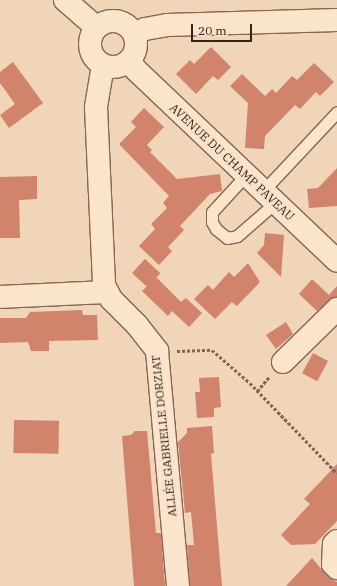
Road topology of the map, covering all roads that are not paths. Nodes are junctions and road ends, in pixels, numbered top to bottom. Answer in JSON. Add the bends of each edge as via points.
{"nodes":[{"id":1,"x":65,"y":0,"type":"edge"},
{"id":2,"x":337,"y":20,"type":"edge"},
{"id":3,"x":96,"y":27,"type":"junction"},
{"id":4,"x":135,"y":34,"type":"junction"},
{"id":5,"x":129,"y":61,"type":"junction"},
{"id":6,"x":103,"y":65,"type":"junction"},
{"id":7,"x":337,"y":112,"type":"edge"},
{"id":8,"x":246,"y":175,"type":"junction"},
{"id":9,"x":269,"y":197,"type":"junction"},
{"id":10,"x":337,"y":261,"type":"edge"},
{"id":11,"x":106,"y":292,"type":"junction"},
{"id":12,"x":0,"y":297,"type":"edge"},
{"id":13,"x":337,"y":309,"type":"edge"},
{"id":14,"x":283,"y":362,"type":"dead end"},
{"id":15,"x":337,"y":541,"type":"edge"},
{"id":16,"x":337,"y":568,"type":"edge"},
{"id":17,"x":178,"y":586,"type":"edge"}],
"edges":[{"from":1,"to":3,"type":"street"},
{"from":2,"to":4,"type":"street","via":[[167,25],[145,29]]},
{"from":3,"to":4,"type":"street","via":[[110,20],[125,23]]},
{"from":3,"to":6,"type":"street","via":[[90,40],[92,55]]},
{"from":4,"to":5,"type":"street","via":[[137,49]]},
{"from":5,"to":6,"type":"street","via":[[116,68]]},
{"from":5,"to":8,"type":"street","name":"AVENUE DU CHAMP PAVEAU"},
{"from":6,"to":11,"type":"street","via":[[96,107]]},
{"from":7,"to":9,"type":"lane"},
{"from":8,"to":9,"type":"street","name":"AVENUE DU CHAMP PAVEAU"},
{"from":8,"to":9,"type":"lane","via":[[212,212],[212,222],[216,229],[227,238],[237,236]]},
{"from":9,"to":10,"type":"street","name":"AVENUE DU CHAMP PAVEAU"},
{"from":11,"to":12,"type":"street"},
{"from":11,"to":17,"type":"street","name":"ALLÉE GABRIELLE DORZIAT","via":[[157,351]]},
{"from":13,"to":14,"type":"street"},
{"from":15,"to":16,"type":"street","via":[[334,544],[333,564]]}]}
